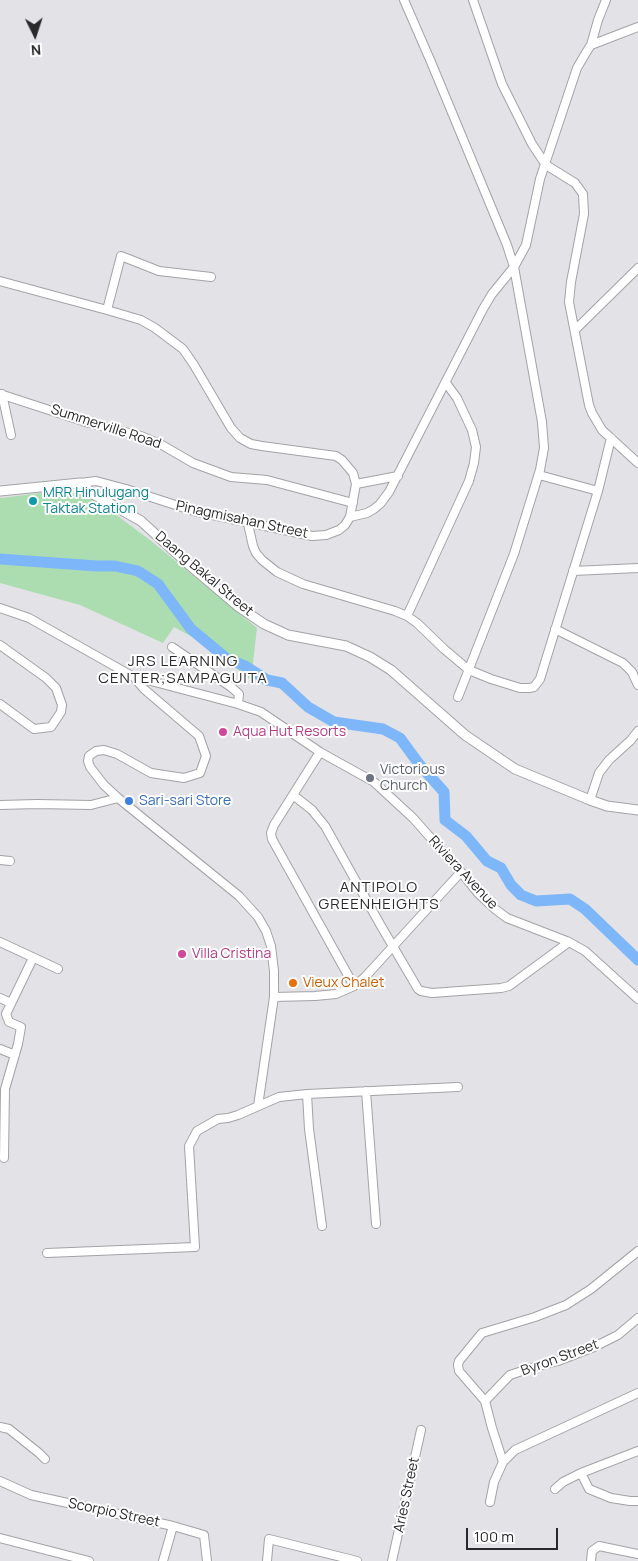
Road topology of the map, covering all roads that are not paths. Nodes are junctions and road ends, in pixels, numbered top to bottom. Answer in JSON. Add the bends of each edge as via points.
{"nodes":[{"id":1,"x":404,"y":0,"type":"edge"},
{"id":2,"x":473,"y":0,"type":"edge"},
{"id":3,"x":606,"y":0,"type":"edge"},
{"id":4,"x":638,"y":27,"type":"edge"},
{"id":5,"x":591,"y":45,"type":"junction"},
{"id":6,"x":546,"y":165,"type":"junction"},
{"id":7,"x":514,"y":267,"type":"junction"},
{"id":8,"x":638,"y":268,"type":"edge"},
{"id":9,"x":211,"y":277,"type":"dead end"},
{"id":10,"x":0,"y":281,"type":"edge"},
{"id":11,"x":107,"y":310,"type":"junction"},
{"id":12,"x":575,"y":330,"type":"junction"},
{"id":13,"x":446,"y":383,"type":"junction"},
{"id":14,"x":1,"y":394,"type":"edge"},
{"id":15,"x":11,"y":435,"type":"dead end"},
{"id":16,"x":611,"y":438,"type":"junction"},
{"id":17,"x":638,"y":463,"type":"edge"},
{"id":18,"x":539,"y":475,"type":"junction"},
{"id":19,"x":398,"y":476,"type":"junction"},
{"id":20,"x":80,"y":483,"type":"junction"},
{"id":21,"x":356,"y":484,"type":"junction"},
{"id":22,"x":0,"y":491,"type":"edge"},
{"id":23,"x":598,"y":491,"type":"junction"},
{"id":24,"x":353,"y":503,"type":"junction"},
{"id":25,"x":350,"y":517,"type":"junction"},
{"id":26,"x":248,"y":524,"type":"junction"},
{"id":27,"x":638,"y":568,"type":"edge"},
{"id":28,"x":573,"y":571,"type":"junction"},
{"id":29,"x":0,"y":608,"type":"edge"},
{"id":30,"x":407,"y":616,"type":"junction"},
{"id":31,"x":555,"y":629,"type":"junction"},
{"id":32,"x":0,"y":645,"type":"edge"},
{"id":33,"x":172,"y":647,"type":"dead end"},
{"id":34,"x":469,"y":670,"type":"junction"},
{"id":35,"x":132,"y":676,"type":"junction"},
{"id":36,"x":638,"y":685,"type":"edge"},
{"id":37,"x":458,"y":698,"type":"dead end"},
{"id":38,"x":0,"y":704,"type":"edge"},
{"id":39,"x":238,"y":704,"type":"junction"},
{"id":40,"x":638,"y":731,"type":"edge"},
{"id":41,"x":320,"y":752,"type":"junction"},
{"id":42,"x":293,"y":795,"type":"junction"},
{"id":43,"x":118,"y":798,"type":"junction"},
{"id":44,"x":590,"y":800,"type":"junction"},
{"id":45,"x":0,"y":805,"type":"edge"},
{"id":46,"x":638,"y":810,"type":"edge"},
{"id":47,"x":0,"y":860,"type":"edge"},
{"id":48,"x":10,"y":861,"type":"dead end"},
{"id":49,"x":461,"y":872,"type":"junction"},
{"id":50,"x":0,"y":942,"type":"edge"},
{"id":51,"x":569,"y":942,"type":"junction"},
{"id":52,"x":394,"y":945,"type":"junction"},
{"id":53,"x":33,"y":958,"type":"junction"},
{"id":54,"x":58,"y":969,"type":"dead end"},
{"id":55,"x":354,"y":986,"type":"junction"},
{"id":56,"x":274,"y":996,"type":"junction"},
{"id":57,"x":0,"y":998,"type":"edge"},
{"id":58,"x":638,"y":999,"type":"edge"},
{"id":59,"x":12,"y":1003,"type":"junction"},
{"id":60,"x":0,"y":1049,"type":"edge"},
{"id":61,"x":15,"y":1055,"type":"junction"},
{"id":62,"x":458,"y":1087,"type":"dead end"},
{"id":63,"x":3,"y":1089,"type":"edge"},
{"id":64,"x":366,"y":1091,"type":"junction"},
{"id":65,"x":307,"y":1094,"type":"junction"},
{"id":66,"x":258,"y":1106,"type":"junction"},
{"id":67,"x":2,"y":1136,"type":"edge"},
{"id":68,"x":4,"y":1158,"type":"dead end"},
{"id":69,"x":376,"y":1224,"type":"dead end"},
{"id":70,"x":322,"y":1226,"type":"dead end"},
{"id":71,"x":638,"y":1251,"type":"edge"},
{"id":72,"x":47,"y":1253,"type":"dead end"},
{"id":73,"x":638,"y":1318,"type":"edge"},
{"id":74,"x":638,"y":1393,"type":"edge"},
{"id":75,"x":485,"y":1401,"type":"junction"},
{"id":76,"x":0,"y":1427,"type":"edge"},
{"id":77,"x":421,"y":1430,"type":"dead end"},
{"id":78,"x":638,"y":1451,"type":"edge"},
{"id":79,"x":45,"y":1459,"type":"dead end"},
{"id":80,"x":503,"y":1462,"type":"junction"},
{"id":81,"x":581,"y":1473,"type":"junction"},
{"id":82,"x":0,"y":1481,"type":"edge"},
{"id":83,"x":555,"y":1489,"type":"dead end"},
{"id":84,"x":638,"y":1501,"type":"edge"},
{"id":85,"x":490,"y":1502,"type":"dead end"},
{"id":86,"x":172,"y":1526,"type":"junction"},
{"id":87,"x":0,"y":1538,"type":"edge"},
{"id":88,"x":638,"y":1554,"type":"edge"},
{"id":89,"x":89,"y":1561,"type":"edge"},
{"id":90,"x":163,"y":1561,"type":"edge"},
{"id":91,"x":208,"y":1561,"type":"edge"},
{"id":92,"x":266,"y":1561,"type":"edge"},
{"id":93,"x":356,"y":1561,"type":"edge"},
{"id":94,"x":392,"y":1561,"type":"edge"},
{"id":95,"x":591,"y":1561,"type":"edge"}],
"edges":[{"from":1,"to":7,"type":"street"},
{"from":2,"to":6,"type":"street","via":[[505,91],[522,127]]},
{"from":3,"to":5,"type":"street"},
{"from":4,"to":5,"type":"street"},
{"from":5,"to":6,"type":"street","via":[[578,68]]},
{"from":6,"to":7,"type":"street","via":[[526,245]]},
{"from":6,"to":12,"type":"street","via":[[575,183],[583,194],[584,214],[569,293]]},
{"from":7,"to":13,"type":"street","via":[[483,309]]},
{"from":7,"to":18,"type":"street","via":[[542,422],[544,448]]},
{"from":8,"to":12,"type":"street"},
{"from":9,"to":11,"type":"street","via":[[159,270],[121,256]]},
{"from":10,"to":11,"type":"street"},
{"from":11,"to":21,"type":"street","via":[[141,320],[183,349],[240,438],[251,444],[336,456],[353,473]]},
{"from":12,"to":16,"type":"street","via":[[589,405],[596,422]]},
{"from":13,"to":19,"type":"street"},
{"from":13,"to":30,"type":"street","via":[[472,430],[476,446],[474,463],[470,481]]},
{"from":14,"to":15,"type":"street"},
{"from":14,"to":24,"type":"street","name":"Summerville Road","via":[[141,436],[162,444],[193,463],[231,477],[267,480]]},
{"from":16,"to":17,"type":"street"},
{"from":16,"to":23,"type":"street"},
{"from":18,"to":23,"type":"street"},
{"from":18,"to":34,"type":"street","via":[[514,554]]},
{"from":19,"to":21,"type":"street"},
{"from":19,"to":25,"type":"street","via":[[380,504]]},
{"from":20,"to":22,"type":"street"},
{"from":20,"to":26,"type":"street","name":"Pinagmisahan Street","via":[[96,481],[194,512]]},
{"from":20,"to":44,"type":"street","name":"Daang Bakal Street","via":[[140,521],[264,624],[288,635],[346,646],[370,657],[392,670],[465,735],[508,764]]},
{"from":21,"to":24,"type":"street"},
{"from":23,"to":28,"type":"street"},
{"from":24,"to":25,"type":"street"},
{"from":25,"to":26,"type":"street","name":"Pinagmisahan Street","via":[[339,530],[312,536]]},
{"from":26,"to":30,"type":"street","via":[[256,553],[277,572],[303,584]]},
{"from":27,"to":28,"type":"street"},
{"from":28,"to":31,"type":"street"},
{"from":29,"to":35,"type":"street","via":[[29,618]]},
{"from":30,"to":34,"type":"street"},
{"from":31,"to":34,"type":"street","via":[[540,678],[534,687],[520,688]]},
{"from":31,"to":36,"type":"street","via":[[623,664],[632,672]]},
{"from":32,"to":38,"type":"street","via":[[51,683],[62,704],[61,712],[51,727],[34,729]]},
{"from":33,"to":39,"type":"street","via":[[231,687],[239,694]]},
{"from":34,"to":37,"type":"street"},
{"from":35,"to":39,"type":"street","name":"Riviera Avenue"},
{"from":35,"to":43,"type":"street","via":[[199,736],[206,756],[200,773],[184,778],[151,773],[117,754],[96,751],[89,756],[90,767]]},
{"from":39,"to":41,"type":"street","name":"Riviera Avenue","via":[[261,712]]},
{"from":40,"to":44,"type":"street","via":[[599,773]]},
{"from":41,"to":42,"type":"street"},
{"from":41,"to":49,"type":"street","name":"Riviera Avenue","via":[[374,782],[413,818]]},
{"from":42,"to":52,"type":"street","via":[[326,826]]},
{"from":42,"to":55,"type":"street","via":[[274,824],[272,839]]},
{"from":43,"to":45,"type":"street","via":[[91,805]]},
{"from":43,"to":56,"type":"street","via":[[239,896],[258,917],[271,946]]},
{"from":44,"to":46,"type":"street","name":"Daang Bakal Street"},
{"from":47,"to":48,"type":"street"},
{"from":49,"to":51,"type":"street","name":"Riviera Avenue","via":[[478,893],[507,918]]},
{"from":49,"to":52,"type":"street"},
{"from":50,"to":53,"type":"street"},
{"from":51,"to":52,"type":"street","via":[[509,986],[432,993],[418,989]]},
{"from":51,"to":58,"type":"street","name":"Riviera Avenue","via":[[585,951]]},
{"from":52,"to":55,"type":"street"},
{"from":53,"to":54,"type":"street"},
{"from":53,"to":59,"type":"street"},
{"from":55,"to":56,"type":"street","via":[[336,994]]},
{"from":56,"to":66,"type":"street"},
{"from":57,"to":59,"type":"street"},
{"from":59,"to":61,"type":"street","via":[[6,1014],[8,1020],[21,1027]]},
{"from":60,"to":61,"type":"street"},
{"from":61,"to":63,"type":"street"},
{"from":62,"to":64,"type":"street"},
{"from":63,"to":67,"type":"street"},
{"from":64,"to":65,"type":"street"},
{"from":64,"to":69,"type":"street"},
{"from":65,"to":66,"type":"street","via":[[279,1097]]},
{"from":65,"to":70,"type":"street"},
{"from":66,"to":72,"type":"street","via":[[218,1119],[197,1131],[189,1146],[196,1247]]},
{"from":67,"to":68,"type":"street"},
{"from":71,"to":75,"type":"street","via":[[566,1305],[482,1334],[458,1365],[459,1371]]},
{"from":73,"to":75,"type":"street","name":"Byron Street","via":[[618,1335],[594,1347],[510,1375]]},
{"from":74,"to":80,"type":"street","via":[[515,1450]]},
{"from":75,"to":80,"type":"street"},
{"from":76,"to":79,"type":"street","via":[[9,1429]]},
{"from":77,"to":94,"type":"street","name":"Aries Street"},
{"from":78,"to":81,"type":"street"},
{"from":80,"to":85,"type":"street"},
{"from":81,"to":83,"type":"street"},
{"from":81,"to":84,"type":"street","via":[[590,1490],[611,1498]]},
{"from":82,"to":86,"type":"street","name":"Scorpio Street","via":[[30,1495]]},
{"from":86,"to":90,"type":"street"},
{"from":86,"to":91,"type":"street","name":"Scorpio Street","via":[[204,1535]]},
{"from":87,"to":89,"type":"street"},
{"from":88,"to":95,"type":"street","via":[[596,1547]]},
{"from":92,"to":93,"type":"street","via":[[269,1540]]}]}
